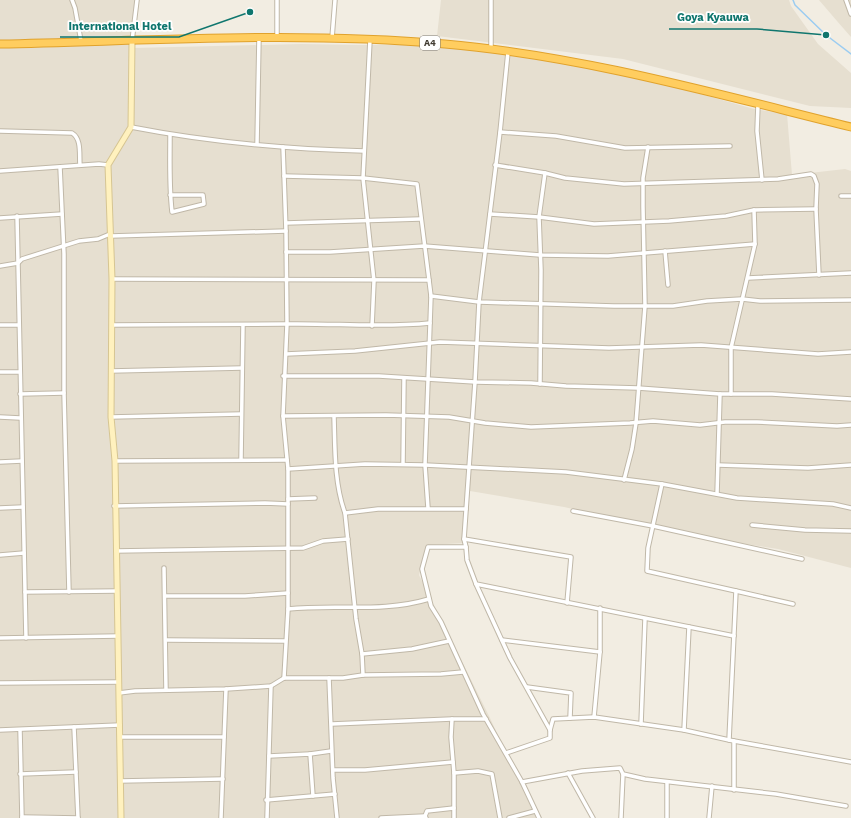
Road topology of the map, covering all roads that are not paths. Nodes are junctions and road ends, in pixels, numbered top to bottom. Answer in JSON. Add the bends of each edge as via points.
{"nodes":[{"id":1,"x":72,"y":0,"type":"edge"},
{"id":2,"x":137,"y":0,"type":"edge"},
{"id":3,"x":277,"y":0,"type":"edge"},
{"id":4,"x":335,"y":0,"type":"edge"},
{"id":5,"x":491,"y":0,"type":"edge"},
{"id":6,"x":846,"y":0,"type":"edge"},
{"id":7,"x":851,"y":14,"type":"edge"},
{"id":8,"x":259,"y":38,"type":"junction"},
{"id":9,"x":277,"y":38,"type":"junction"},
{"id":10,"x":331,"y":39,"type":"junction"},
{"id":11,"x":370,"y":39,"type":"junction"},
{"id":12,"x":132,"y":41,"type":"junction"},
{"id":13,"x":81,"y":42,"type":"junction"},
{"id":14,"x":0,"y":44,"type":"edge"},
{"id":15,"x":491,"y":49,"type":"junction"},
{"id":16,"x":508,"y":52,"type":"junction"},
{"id":17,"x":758,"y":104,"type":"junction"},
{"id":18,"x":130,"y":127,"type":"junction"},
{"id":19,"x":851,"y":127,"type":"edge"},
{"id":20,"x":0,"y":132,"type":"edge"},
{"id":21,"x":500,"y":132,"type":"junction"},
{"id":22,"x":170,"y":135,"type":"junction"},
{"id":23,"x":258,"y":144,"type":"junction"},
{"id":24,"x":730,"y":146,"type":"dead end"},
{"id":25,"x":283,"y":147,"type":"junction"},
{"id":26,"x":648,"y":147,"type":"junction"},
{"id":27,"x":364,"y":151,"type":"junction"},
{"id":28,"x":80,"y":165,"type":"junction"},
{"id":29,"x":108,"y":165,"type":"junction"},
{"id":30,"x":495,"y":165,"type":"junction"},
{"id":31,"x":60,"y":167,"type":"junction"},
{"id":32,"x":0,"y":171,"type":"edge"},
{"id":33,"x":545,"y":173,"type":"junction"},
{"id":34,"x":284,"y":176,"type":"junction"},
{"id":35,"x":363,"y":178,"type":"junction"},
{"id":36,"x":762,"y":180,"type":"junction"},
{"id":37,"x":643,"y":184,"type":"junction"},
{"id":38,"x":170,"y":195,"type":"junction"},
{"id":39,"x":841,"y":196,"type":"dead end"},
{"id":40,"x":851,"y":196,"type":"edge"},
{"id":41,"x":754,"y":210,"type":"junction"},
{"id":42,"x":816,"y":210,"type":"junction"},
{"id":43,"x":62,"y":214,"type":"junction"},
{"id":44,"x":490,"y":214,"type":"junction"},
{"id":45,"x":16,"y":216,"type":"junction"},
{"id":46,"x":539,"y":217,"type":"junction"},
{"id":47,"x":0,"y":218,"type":"edge"},
{"id":48,"x":420,"y":219,"type":"junction"},
{"id":49,"x":367,"y":222,"type":"junction"},
{"id":50,"x":644,"y":222,"type":"junction"},
{"id":51,"x":286,"y":223,"type":"junction"},
{"id":52,"x":286,"y":231,"type":"junction"},
{"id":53,"x":110,"y":235,"type":"junction"},
{"id":54,"x":755,"y":244,"type":"junction"},
{"id":55,"x":64,"y":246,"type":"junction"},
{"id":56,"x":424,"y":246,"type":"junction"},
{"id":57,"x":370,"y":250,"type":"junction"},
{"id":58,"x":666,"y":251,"type":"junction"},
{"id":59,"x":286,"y":252,"type":"junction"},
{"id":60,"x":484,"y":252,"type":"junction"},
{"id":61,"x":644,"y":254,"type":"junction"},
{"id":62,"x":540,"y":255,"type":"junction"},
{"id":63,"x":18,"y":264,"type":"junction"},
{"id":64,"x":0,"y":266,"type":"edge"},
{"id":65,"x":851,"y":273,"type":"edge"},
{"id":66,"x":819,"y":275,"type":"junction"},
{"id":67,"x":286,"y":278,"type":"junction"},
{"id":68,"x":748,"y":278,"type":"junction"},
{"id":69,"x":112,"y":279,"type":"junction"},
{"id":70,"x":429,"y":280,"type":"junction"},
{"id":71,"x":374,"y":281,"type":"junction"},
{"id":72,"x":668,"y":285,"type":"dead end"},
{"id":73,"x":431,"y":296,"type":"junction"},
{"id":74,"x":742,"y":300,"type":"junction"},
{"id":75,"x":851,"y":300,"type":"edge"},
{"id":76,"x":479,"y":302,"type":"junction"},
{"id":77,"x":540,"y":304,"type":"junction"},
{"id":78,"x":645,"y":306,"type":"junction"},
{"id":79,"x":430,"y":323,"type":"junction"},
{"id":80,"x":287,"y":324,"type":"junction"},
{"id":81,"x":0,"y":325,"type":"edge"},
{"id":82,"x":19,"y":325,"type":"junction"},
{"id":83,"x":112,"y":325,"type":"junction"},
{"id":84,"x":242,"y":325,"type":"junction"},
{"id":85,"x":372,"y":326,"type":"junction"},
{"id":86,"x":430,"y":343,"type":"junction"},
{"id":87,"x":476,"y":344,"type":"junction"},
{"id":88,"x":539,"y":346,"type":"junction"},
{"id":89,"x":642,"y":347,"type":"junction"},
{"id":90,"x":731,"y":348,"type":"junction"},
{"id":91,"x":851,"y":352,"type":"edge"},
{"id":92,"x":286,"y":354,"type":"junction"},
{"id":93,"x":242,"y":368,"type":"junction"},
{"id":94,"x":111,"y":371,"type":"junction"},
{"id":95,"x":0,"y":372,"type":"edge"},
{"id":96,"x":20,"y":372,"type":"junction"},
{"id":97,"x":283,"y":376,"type":"junction"},
{"id":98,"x":404,"y":378,"type":"junction"},
{"id":99,"x":427,"y":378,"type":"junction"},
{"id":100,"x":475,"y":382,"type":"junction"},
{"id":101,"x":540,"y":384,"type":"junction"},
{"id":102,"x":638,"y":388,"type":"junction"},
{"id":103,"x":64,"y":393,"type":"junction"},
{"id":104,"x":20,"y":394,"type":"junction"},
{"id":105,"x":720,"y":394,"type":"junction"},
{"id":106,"x":731,"y":394,"type":"junction"},
{"id":107,"x":851,"y":399,"type":"edge"},
{"id":108,"x":241,"y":414,"type":"junction"},
{"id":109,"x":283,"y":416,"type":"junction"},
{"id":110,"x":334,"y":416,"type":"junction"},
{"id":111,"x":403,"y":416,"type":"junction"},
{"id":112,"x":112,"y":417,"type":"junction"},
{"id":113,"x":427,"y":417,"type":"junction"},
{"id":114,"x":0,"y":418,"type":"edge"},
{"id":115,"x":20,"y":418,"type":"junction"},
{"id":116,"x":472,"y":420,"type":"junction"},
{"id":117,"x":636,"y":422,"type":"junction"},
{"id":118,"x":719,"y":422,"type":"junction"},
{"id":119,"x":851,"y":425,"type":"edge"},
{"id":120,"x":242,"y":460,"type":"junction"},
{"id":121,"x":287,"y":460,"type":"junction"},
{"id":122,"x":22,"y":461,"type":"junction"},
{"id":123,"x":114,"y":461,"type":"junction"},
{"id":124,"x":0,"y":462,"type":"edge"},
{"id":125,"x":336,"y":464,"type":"junction"},
{"id":126,"x":403,"y":464,"type":"junction"},
{"id":127,"x":425,"y":465,"type":"junction"},
{"id":128,"x":718,"y":465,"type":"junction"},
{"id":129,"x":851,"y":465,"type":"edge"},
{"id":130,"x":469,"y":468,"type":"junction"},
{"id":131,"x":288,"y":469,"type":"junction"},
{"id":132,"x":624,"y":480,"type":"junction"},
{"id":133,"x":662,"y":484,"type":"junction"},
{"id":134,"x":717,"y":494,"type":"junction"},
{"id":135,"x":315,"y":498,"type":"dead end"},
{"id":136,"x":288,"y":499,"type":"junction"},
{"id":137,"x":288,"y":504,"type":"junction"},
{"id":138,"x":114,"y":506,"type":"junction"},
{"id":139,"x":23,"y":507,"type":"junction"},
{"id":140,"x":0,"y":508,"type":"edge"},
{"id":141,"x":428,"y":508,"type":"junction"},
{"id":142,"x":851,"y":508,"type":"edge"},
{"id":143,"x":466,"y":509,"type":"junction"},
{"id":144,"x":573,"y":512,"type":"dead end"},
{"id":145,"x":345,"y":513,"type":"junction"},
{"id":146,"x":752,"y":525,"type":"dead end"},
{"id":147,"x":653,"y":526,"type":"junction"},
{"id":148,"x":851,"y":531,"type":"edge"},
{"id":149,"x":464,"y":538,"type":"junction"},
{"id":150,"x":348,"y":539,"type":"junction"},
{"id":151,"x":466,"y":547,"type":"junction"},
{"id":152,"x":288,"y":548,"type":"junction"},
{"id":153,"x":116,"y":551,"type":"junction"},
{"id":154,"x":24,"y":553,"type":"junction"},
{"id":155,"x":0,"y":555,"type":"edge"},
{"id":156,"x":802,"y":559,"type":"dead end"},
{"id":157,"x":164,"y":568,"type":"dead end"},
{"id":158,"x":476,"y":584,"type":"junction"},
{"id":159,"x":117,"y":591,"type":"junction"},
{"id":160,"x":736,"y":591,"type":"junction"},
{"id":161,"x":25,"y":592,"type":"junction"},
{"id":162,"x":69,"y":592,"type":"junction"},
{"id":163,"x":288,"y":593,"type":"junction"},
{"id":164,"x":166,"y":596,"type":"junction"},
{"id":165,"x":429,"y":599,"type":"junction"},
{"id":166,"x":567,"y":603,"type":"junction"},
{"id":167,"x":794,"y":604,"type":"dead end"},
{"id":168,"x":600,"y":608,"type":"junction"},
{"id":169,"x":288,"y":609,"type":"junction"},
{"id":170,"x":355,"y":609,"type":"junction"},
{"id":171,"x":645,"y":619,"type":"junction"},
{"id":172,"x":689,"y":627,"type":"junction"},
{"id":173,"x":118,"y":636,"type":"junction"},
{"id":174,"x":734,"y":636,"type":"junction"},
{"id":175,"x":0,"y":638,"type":"edge"},
{"id":176,"x":26,"y":638,"type":"junction"},
{"id":177,"x":167,"y":640,"type":"junction"},
{"id":178,"x":449,"y":640,"type":"junction"},
{"id":179,"x":502,"y":640,"type":"junction"},
{"id":180,"x":285,"y":641,"type":"junction"},
{"id":181,"x":600,"y":652,"type":"junction"},
{"id":182,"x":362,"y":654,"type":"junction"},
{"id":183,"x":463,"y":672,"type":"junction"},
{"id":184,"x":362,"y":675,"type":"junction"},
{"id":185,"x":284,"y":678,"type":"junction"},
{"id":186,"x":329,"y":678,"type":"junction"},
{"id":187,"x":119,"y":682,"type":"junction"},
{"id":188,"x":0,"y":683,"type":"edge"},
{"id":189,"x":271,"y":686,"type":"junction"},
{"id":190,"x":527,"y":687,"type":"junction"},
{"id":191,"x":226,"y":689,"type":"junction"},
{"id":192,"x":166,"y":690,"type":"junction"},
{"id":193,"x":119,"y":693,"type":"junction"},
{"id":194,"x":594,"y":717,"type":"junction"},
{"id":195,"x":570,"y":718,"type":"junction"},
{"id":196,"x":452,"y":719,"type":"junction"},
{"id":197,"x":486,"y":719,"type":"junction"},
{"id":198,"x":120,"y":724,"type":"junction"},
{"id":199,"x":332,"y":724,"type":"junction"},
{"id":200,"x":641,"y":724,"type":"junction"},
{"id":201,"x":74,"y":727,"type":"junction"},
{"id":202,"x":0,"y":730,"type":"edge"},
{"id":203,"x":20,"y":730,"type":"junction"},
{"id":204,"x":550,"y":730,"type":"junction"},
{"id":205,"x":684,"y":730,"type":"junction"},
{"id":206,"x":120,"y":737,"type":"junction"},
{"id":207,"x":224,"y":737,"type":"junction"},
{"id":208,"x":729,"y":740,"type":"junction"},
{"id":209,"x":734,"y":741,"type":"junction"},
{"id":210,"x":332,"y":751,"type":"junction"},
{"id":211,"x":506,"y":753,"type":"junction"},
{"id":212,"x":310,"y":754,"type":"junction"},
{"id":213,"x":269,"y":756,"type":"junction"},
{"id":214,"x":453,"y":762,"type":"junction"},
{"id":215,"x":851,"y":762,"type":"edge"},
{"id":216,"x":333,"y":770,"type":"junction"},
{"id":217,"x":76,"y":772,"type":"junction"},
{"id":218,"x":454,"y":773,"type":"junction"},
{"id":219,"x":568,"y":773,"type":"junction"},
{"id":220,"x":20,"y":774,"type":"junction"},
{"id":221,"x":623,"y":774,"type":"junction"},
{"id":222,"x":223,"y":779,"type":"junction"},
{"id":223,"x":120,"y":781,"type":"junction"},
{"id":224,"x":522,"y":782,"type":"junction"},
{"id":225,"x":667,"y":782,"type":"junction"},
{"id":226,"x":712,"y":786,"type":"junction"},
{"id":227,"x":734,"y":790,"type":"junction"},
{"id":228,"x":335,"y":794,"type":"junction"},
{"id":229,"x":313,"y":796,"type":"junction"},
{"id":230,"x":266,"y":800,"type":"junction"},
{"id":231,"x":846,"y":806,"type":"dead end"},
{"id":232,"x":454,"y":808,"type":"junction"},
{"id":233,"x":535,"y":811,"type":"junction"},
{"id":234,"x":22,"y":817,"type":"edge"},
{"id":235,"x":425,"y":817,"type":"edge"},
{"id":236,"x":78,"y":818,"type":"edge"},
{"id":237,"x":121,"y":818,"type":"edge"},
{"id":238,"x":221,"y":818,"type":"edge"},
{"id":239,"x":267,"y":818,"type":"edge"},
{"id":240,"x":338,"y":818,"type":"edge"},
{"id":241,"x":382,"y":818,"type":"edge"},
{"id":242,"x":454,"y":818,"type":"edge"},
{"id":243,"x":500,"y":818,"type":"edge"},
{"id":244,"x":509,"y":818,"type":"edge"},
{"id":245,"x":539,"y":818,"type":"edge"},
{"id":246,"x":593,"y":818,"type":"edge"},
{"id":247,"x":620,"y":818,"type":"edge"},
{"id":248,"x":666,"y":818,"type":"edge"},
{"id":249,"x":709,"y":818,"type":"edge"}],
"edges":[{"from":1,"to":13,"type":"street"},
{"from":2,"to":12,"type":"street"},
{"from":3,"to":9,"type":"street"},
{"from":4,"to":10,"type":"street"},
{"from":5,"to":15,"type":"street"},
{"from":6,"to":7,"type":"street"},
{"from":8,"to":9,"type":"highway","number":"A4"},
{"from":8,"to":12,"type":"highway","number":"A4"},
{"from":8,"to":23,"type":"street"},
{"from":9,"to":10,"type":"highway","number":"A4"},
{"from":10,"to":11,"type":"highway","number":"A4"},
{"from":11,"to":15,"type":"highway","number":"A4"},
{"from":11,"to":27,"type":"street"},
{"from":12,"to":13,"type":"highway","number":"A4"},
{"from":12,"to":18,"type":"street"},
{"from":13,"to":14,"type":"highway","number":"A4"},
{"from":15,"to":16,"type":"highway","number":"A4"},
{"from":16,"to":17,"type":"highway","number":"A4","via":[[588,64]]},
{"from":16,"to":21,"type":"street"},
{"from":17,"to":19,"type":"highway","number":"A4"},
{"from":17,"to":36,"type":"street","via":[[757,131]]},
{"from":18,"to":22,"type":"street"},
{"from":18,"to":29,"type":"street"},
{"from":20,"to":28,"type":"street","via":[[72,133],[77,136]]},
{"from":21,"to":26,"type":"street","via":[[556,136],[626,148]]},
{"from":21,"to":30,"type":"street"},
{"from":22,"to":23,"type":"street"},
{"from":22,"to":38,"type":"street"},
{"from":23,"to":25,"type":"street"},
{"from":24,"to":26,"type":"street"},
{"from":25,"to":27,"type":"street"},
{"from":25,"to":34,"type":"street"},
{"from":26,"to":37,"type":"street"},
{"from":27,"to":35,"type":"street"},
{"from":28,"to":29,"type":"street"},
{"from":28,"to":31,"type":"street"},
{"from":29,"to":53,"type":"street"},
{"from":30,"to":33,"type":"street"},
{"from":30,"to":44,"type":"street"},
{"from":31,"to":32,"type":"street"},
{"from":31,"to":43,"type":"street"},
{"from":33,"to":37,"type":"street","via":[[565,178]]},
{"from":33,"to":46,"type":"street"},
{"from":34,"to":35,"type":"street"},
{"from":34,"to":51,"type":"street"},
{"from":35,"to":48,"type":"street","via":[[417,184]]},
{"from":35,"to":49,"type":"street"},
{"from":36,"to":37,"type":"street"},
{"from":36,"to":42,"type":"street","via":[[811,174],[816,184]]},
{"from":37,"to":50,"type":"street"},
{"from":38,"to":38,"type":"street","via":[[203,195],[204,204],[172,212]]},
{"from":39,"to":40,"type":"street"},
{"from":41,"to":42,"type":"street"},
{"from":41,"to":50,"type":"street","via":[[726,216]]},
{"from":41,"to":54,"type":"street"},
{"from":42,"to":66,"type":"street"},
{"from":43,"to":45,"type":"street"},
{"from":43,"to":55,"type":"street"},
{"from":44,"to":46,"type":"street"},
{"from":44,"to":60,"type":"street"},
{"from":45,"to":47,"type":"street"},
{"from":45,"to":63,"type":"street"},
{"from":46,"to":50,"type":"street","via":[[594,224]]},
{"from":46,"to":62,"type":"street"},
{"from":48,"to":49,"type":"street"},
{"from":48,"to":56,"type":"street"},
{"from":49,"to":51,"type":"street"},
{"from":49,"to":57,"type":"street"},
{"from":50,"to":61,"type":"street"},
{"from":51,"to":52,"type":"street"},
{"from":52,"to":53,"type":"street"},
{"from":52,"to":59,"type":"street"},
{"from":53,"to":55,"type":"street"},
{"from":53,"to":69,"type":"street"},
{"from":54,"to":58,"type":"street"},
{"from":54,"to":68,"type":"street"},
{"from":55,"to":63,"type":"street","via":[[22,259]]},
{"from":55,"to":103,"type":"street"},
{"from":56,"to":57,"type":"street"},
{"from":56,"to":60,"type":"street"},
{"from":56,"to":70,"type":"street"},
{"from":57,"to":59,"type":"street"},
{"from":57,"to":71,"type":"street"},
{"from":58,"to":61,"type":"street"},
{"from":58,"to":72,"type":"street"},
{"from":59,"to":67,"type":"street"},
{"from":60,"to":62,"type":"street"},
{"from":60,"to":76,"type":"street"},
{"from":61,"to":62,"type":"street"},
{"from":61,"to":78,"type":"street"},
{"from":62,"to":77,"type":"street"},
{"from":63,"to":64,"type":"street"},
{"from":63,"to":82,"type":"street"},
{"from":65,"to":66,"type":"street"},
{"from":66,"to":68,"type":"street"},
{"from":67,"to":69,"type":"street"},
{"from":67,"to":71,"type":"street"},
{"from":67,"to":80,"type":"street"},
{"from":68,"to":74,"type":"street"},
{"from":69,"to":83,"type":"street"},
{"from":70,"to":71,"type":"street"},
{"from":70,"to":73,"type":"street"},
{"from":71,"to":85,"type":"street"},
{"from":73,"to":76,"type":"street"},
{"from":73,"to":79,"type":"street"},
{"from":74,"to":75,"type":"street"},
{"from":74,"to":78,"type":"street"},
{"from":74,"to":90,"type":"street"},
{"from":76,"to":77,"type":"street"},
{"from":76,"to":87,"type":"street"},
{"from":77,"to":78,"type":"street"},
{"from":77,"to":88,"type":"street"},
{"from":78,"to":89,"type":"street"},
{"from":79,"to":85,"type":"street"},
{"from":79,"to":86,"type":"street"},
{"from":80,"to":84,"type":"street"},
{"from":80,"to":85,"type":"street"},
{"from":80,"to":92,"type":"street"},
{"from":81,"to":82,"type":"street"},
{"from":82,"to":96,"type":"street"},
{"from":83,"to":84,"type":"street"},
{"from":83,"to":94,"type":"street"},
{"from":84,"to":93,"type":"street"},
{"from":86,"to":87,"type":"street"},
{"from":86,"to":92,"type":"street","via":[[355,351]]},
{"from":86,"to":99,"type":"street"},
{"from":87,"to":88,"type":"street"},
{"from":87,"to":100,"type":"street"},
{"from":88,"to":89,"type":"street"},
{"from":88,"to":101,"type":"street"},
{"from":89,"to":90,"type":"street"},
{"from":89,"to":102,"type":"street"},
{"from":90,"to":91,"type":"street","via":[[818,354]]},
{"from":90,"to":106,"type":"street"},
{"from":92,"to":97,"type":"street"},
{"from":93,"to":94,"type":"street"},
{"from":93,"to":108,"type":"street"},
{"from":94,"to":112,"type":"street"},
{"from":95,"to":96,"type":"street"},
{"from":96,"to":104,"type":"street"},
{"from":97,"to":98,"type":"street"},
{"from":97,"to":109,"type":"street"},
{"from":98,"to":99,"type":"street"},
{"from":98,"to":111,"type":"street"},
{"from":99,"to":100,"type":"street"},
{"from":99,"to":113,"type":"street"},
{"from":100,"to":101,"type":"street"},
{"from":100,"to":116,"type":"street"},
{"from":101,"to":102,"type":"street"},
{"from":102,"to":105,"type":"street"},
{"from":102,"to":117,"type":"street"},
{"from":103,"to":104,"type":"street"},
{"from":103,"to":162,"type":"street"},
{"from":104,"to":115,"type":"street"},
{"from":105,"to":106,"type":"street"},
{"from":105,"to":118,"type":"street"},
{"from":106,"to":107,"type":"street"},
{"from":108,"to":112,"type":"street"},
{"from":108,"to":120,"type":"street"},
{"from":109,"to":110,"type":"street"},
{"from":109,"to":121,"type":"street"},
{"from":110,"to":111,"type":"street"},
{"from":110,"to":125,"type":"street"},
{"from":111,"to":113,"type":"street"},
{"from":111,"to":126,"type":"street"},
{"from":112,"to":123,"type":"street"},
{"from":113,"to":116,"type":"street"},
{"from":113,"to":127,"type":"street"},
{"from":114,"to":115,"type":"street"},
{"from":115,"to":122,"type":"street"},
{"from":116,"to":117,"type":"street","via":[[531,427]]},
{"from":116,"to":130,"type":"street"},
{"from":117,"to":118,"type":"street"},
{"from":117,"to":132,"type":"street"},
{"from":118,"to":119,"type":"street"},
{"from":118,"to":128,"type":"street"},
{"from":120,"to":121,"type":"street"},
{"from":120,"to":123,"type":"street"},
{"from":121,"to":131,"type":"street"},
{"from":122,"to":124,"type":"street"},
{"from":122,"to":139,"type":"street"},
{"from":123,"to":138,"type":"street"},
{"from":125,"to":126,"type":"street"},
{"from":125,"to":131,"type":"street"},
{"from":125,"to":145,"type":"street","via":[[340,501]]},
{"from":126,"to":127,"type":"street"},
{"from":127,"to":130,"type":"street"},
{"from":127,"to":141,"type":"street"},
{"from":128,"to":129,"type":"street","via":[[808,468]]},
{"from":128,"to":134,"type":"street"},
{"from":130,"to":132,"type":"street","via":[[566,472]]},
{"from":130,"to":143,"type":"street"},
{"from":131,"to":136,"type":"street"},
{"from":132,"to":133,"type":"street"},
{"from":133,"to":134,"type":"street"},
{"from":133,"to":147,"type":"street"},
{"from":134,"to":142,"type":"street","via":[[737,498],[825,503]]},
{"from":135,"to":136,"type":"street"},
{"from":136,"to":137,"type":"street"},
{"from":137,"to":138,"type":"street"},
{"from":137,"to":152,"type":"street"},
{"from":138,"to":153,"type":"street"},
{"from":139,"to":140,"type":"street"},
{"from":139,"to":154,"type":"street"},
{"from":141,"to":143,"type":"street"},
{"from":141,"to":145,"type":"street","via":[[378,509]]},
{"from":143,"to":149,"type":"street"},
{"from":144,"to":147,"type":"street"},
{"from":145,"to":150,"type":"street"},
{"from":146,"to":148,"type":"street"},
{"from":147,"to":156,"type":"street"},
{"from":147,"to":160,"type":"street","via":[[648,548],[647,571]]},
{"from":149,"to":151,"type":"street"},
{"from":149,"to":166,"type":"street","via":[[571,557]]},
{"from":150,"to":152,"type":"street","via":[[323,541],[303,548]]},
{"from":150,"to":170,"type":"street"},
{"from":151,"to":158,"type":"street","via":[[467,560]]},
{"from":151,"to":165,"type":"street","via":[[428,547],[422,569]]},
{"from":152,"to":153,"type":"street"},
{"from":152,"to":163,"type":"street"},
{"from":153,"to":159,"type":"street"},
{"from":154,"to":155,"type":"street"},
{"from":154,"to":161,"type":"street"},
{"from":157,"to":164,"type":"street"},
{"from":158,"to":166,"type":"street"},
{"from":158,"to":179,"type":"street"},
{"from":159,"to":162,"type":"street"},
{"from":159,"to":173,"type":"street"},
{"from":160,"to":167,"type":"street"},
{"from":160,"to":174,"type":"street"},
{"from":161,"to":162,"type":"street"},
{"from":161,"to":176,"type":"street"},
{"from":163,"to":164,"type":"street"},
{"from":163,"to":169,"type":"street"},
{"from":164,"to":177,"type":"street"},
{"from":165,"to":170,"type":"street","via":[[412,604]]},
{"from":165,"to":178,"type":"street"},
{"from":166,"to":168,"type":"street"},
{"from":168,"to":171,"type":"street"},
{"from":168,"to":181,"type":"street"},
{"from":169,"to":170,"type":"street"},
{"from":169,"to":180,"type":"street"},
{"from":170,"to":182,"type":"street"},
{"from":171,"to":172,"type":"street"},
{"from":171,"to":200,"type":"street"},
{"from":172,"to":174,"type":"street"},
{"from":172,"to":205,"type":"street"},
{"from":173,"to":176,"type":"street"},
{"from":173,"to":187,"type":"street"},
{"from":174,"to":208,"type":"street"},
{"from":175,"to":176,"type":"street"},
{"from":177,"to":180,"type":"street"},
{"from":177,"to":192,"type":"street"},
{"from":178,"to":182,"type":"street","via":[[412,649]]},
{"from":178,"to":183,"type":"street"},
{"from":179,"to":181,"type":"street"},
{"from":179,"to":190,"type":"street"},
{"from":180,"to":185,"type":"street"},
{"from":181,"to":194,"type":"street"},
{"from":182,"to":184,"type":"street"},
{"from":183,"to":184,"type":"street"},
{"from":183,"to":197,"type":"street"},
{"from":184,"to":186,"type":"street"},
{"from":185,"to":186,"type":"street"},
{"from":185,"to":189,"type":"street"},
{"from":186,"to":199,"type":"street"},
{"from":187,"to":188,"type":"street"},
{"from":187,"to":193,"type":"street"},
{"from":189,"to":191,"type":"street"},
{"from":189,"to":213,"type":"street"},
{"from":190,"to":195,"type":"street","via":[[571,693]]},
{"from":190,"to":204,"type":"street"},
{"from":191,"to":192,"type":"street"},
{"from":191,"to":207,"type":"street"},
{"from":192,"to":193,"type":"street"},
{"from":193,"to":198,"type":"street"},
{"from":194,"to":195,"type":"street"},
{"from":194,"to":200,"type":"street"},
{"from":195,"to":204,"type":"street","via":[[553,719]]},
{"from":196,"to":197,"type":"street"},
{"from":196,"to":199,"type":"street"},
{"from":196,"to":214,"type":"street"},
{"from":197,"to":211,"type":"street"},
{"from":198,"to":201,"type":"street"},
{"from":198,"to":206,"type":"street"},
{"from":199,"to":210,"type":"street"},
{"from":200,"to":205,"type":"street"},
{"from":201,"to":203,"type":"street"},
{"from":201,"to":217,"type":"street"},
{"from":202,"to":203,"type":"street"},
{"from":203,"to":220,"type":"street"},
{"from":204,"to":211,"type":"street","via":[[550,738]]},
{"from":205,"to":208,"type":"street"},
{"from":206,"to":207,"type":"street"},
{"from":206,"to":223,"type":"street"},
{"from":207,"to":222,"type":"street"},
{"from":208,"to":209,"type":"street"},
{"from":209,"to":215,"type":"street"},
{"from":209,"to":227,"type":"street"},
{"from":210,"to":212,"type":"street"},
{"from":210,"to":216,"type":"street"},
{"from":211,"to":224,"type":"street"},
{"from":212,"to":213,"type":"street"},
{"from":212,"to":229,"type":"street"},
{"from":213,"to":230,"type":"street"},
{"from":214,"to":216,"type":"street","via":[[366,770]]},
{"from":214,"to":218,"type":"street"},
{"from":216,"to":228,"type":"street"},
{"from":217,"to":220,"type":"street"},
{"from":217,"to":236,"type":"street"},
{"from":218,"to":232,"type":"street"},
{"from":218,"to":243,"type":"street","via":[[478,771],[492,774]]},
{"from":219,"to":221,"type":"street","via":[[620,768]]},
{"from":219,"to":224,"type":"street"},
{"from":219,"to":246,"type":"street"},
{"from":220,"to":234,"type":"street"},
{"from":221,"to":225,"type":"street"},
{"from":221,"to":247,"type":"street"},
{"from":222,"to":223,"type":"street"},
{"from":222,"to":238,"type":"street"},
{"from":223,"to":237,"type":"street"},
{"from":224,"to":233,"type":"street"},
{"from":225,"to":226,"type":"street"},
{"from":225,"to":248,"type":"street"},
{"from":226,"to":227,"type":"street"},
{"from":226,"to":249,"type":"street"},
{"from":227,"to":231,"type":"street"},
{"from":228,"to":229,"type":"street"},
{"from":228,"to":240,"type":"street"},
{"from":229,"to":230,"type":"street"},
{"from":230,"to":239,"type":"street"},
{"from":232,"to":235,"type":"street","via":[[427,811]]},
{"from":232,"to":242,"type":"street"},
{"from":233,"to":244,"type":"street"},
{"from":233,"to":245,"type":"street"},
{"from":234,"to":236,"type":"street"},
{"from":235,"to":241,"type":"street"}]}
